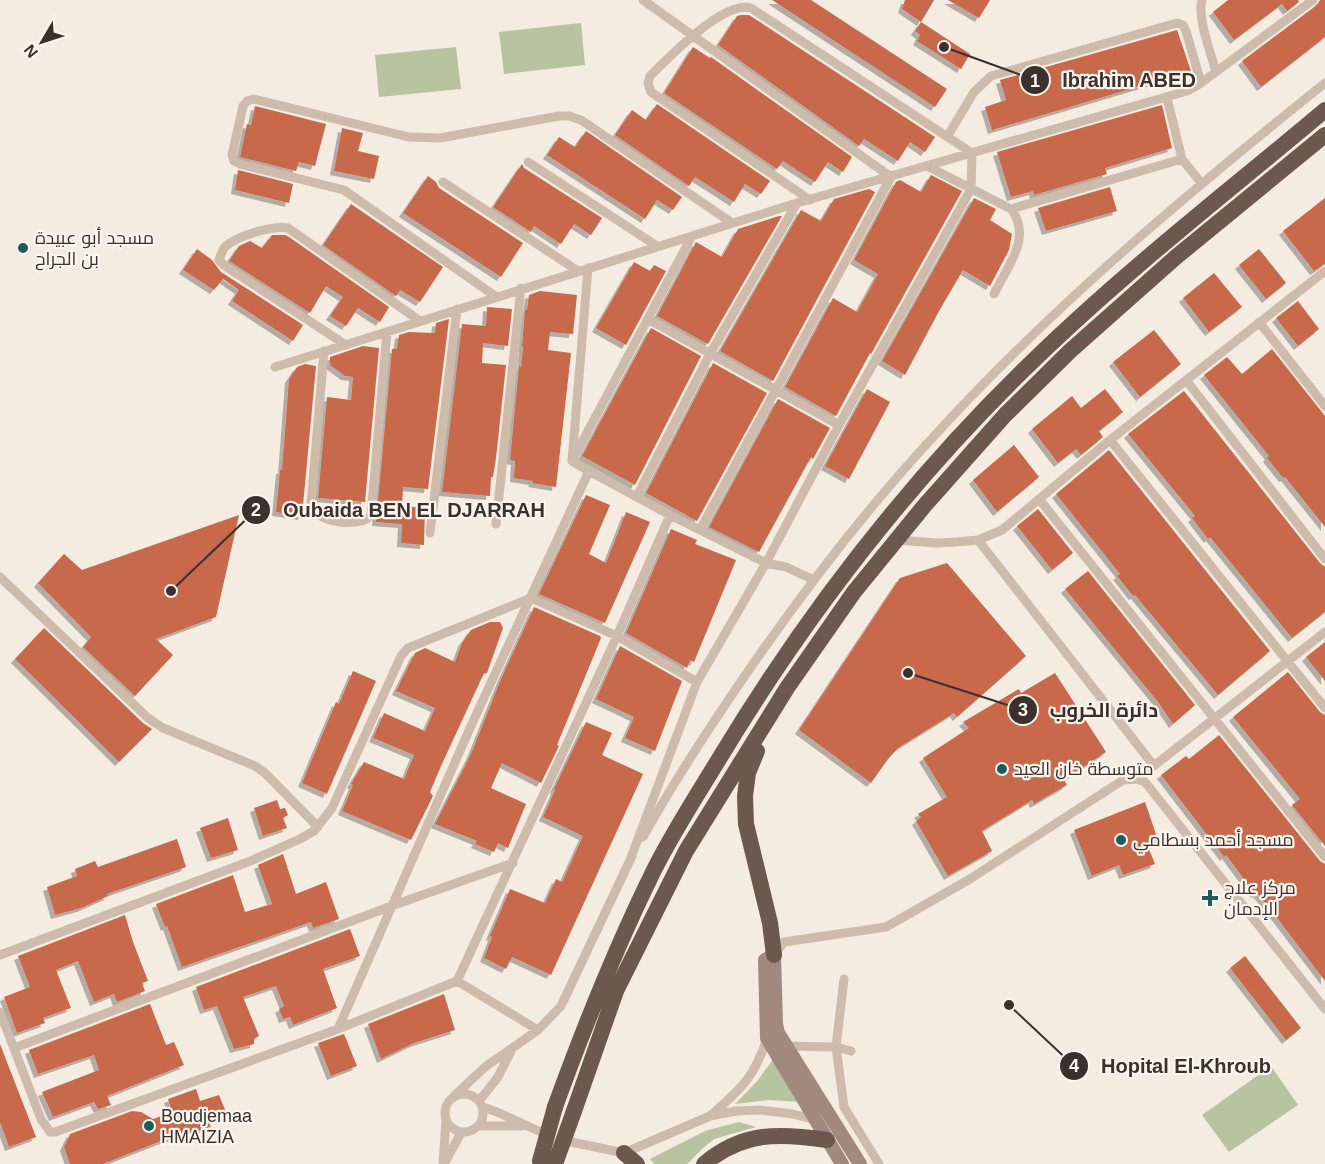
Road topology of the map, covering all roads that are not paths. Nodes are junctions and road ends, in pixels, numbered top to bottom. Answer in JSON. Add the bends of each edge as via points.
{"nodes":[{"id":1,"x":643,"y":0,"type":"edge"},
{"id":2,"x":1202,"y":0,"type":"edge"},
{"id":3,"x":1313,"y":0,"type":"edge"},
{"id":4,"x":691,"y":34,"type":"junction"},
{"id":5,"x":1216,"y":72,"type":"junction"},
{"id":6,"x":1201,"y":83,"type":"junction"},
{"id":7,"x":1325,"y":83,"type":"edge"},
{"id":8,"x":1167,"y":98,"type":"junction"},
{"id":9,"x":1325,"y":110,"type":"edge"},
{"id":10,"x":1325,"y":135,"type":"edge"},
{"id":11,"x":947,"y":137,"type":"junction"},
{"id":12,"x":972,"y":153,"type":"junction"},
{"id":13,"x":1182,"y":159,"type":"junction"},
{"id":14,"x":528,"y":162,"type":"dead end"},
{"id":15,"x":927,"y":166,"type":"junction"},
{"id":16,"x":891,"y":177,"type":"junction"},
{"id":17,"x":443,"y":182,"type":"dead end"},
{"id":18,"x":1202,"y":184,"type":"junction"},
{"id":19,"x":971,"y":189,"type":"junction"},
{"id":20,"x":810,"y":200,"type":"junction"},
{"id":21,"x":797,"y":203,"type":"junction"},
{"id":22,"x":1011,"y":209,"type":"junction"},
{"id":23,"x":732,"y":223,"type":"junction"},
{"id":24,"x":692,"y":236,"type":"junction"},
{"id":25,"x":657,"y":246,"type":"junction"},
{"id":26,"x":583,"y":270,"type":"junction"},
{"id":27,"x":1325,"y":271,"type":"edge"},
{"id":28,"x":521,"y":288,"type":"junction"},
{"id":29,"x":994,"y":294,"type":"dead end"},
{"id":30,"x":495,"y":296,"type":"junction"},
{"id":31,"x":457,"y":309,"type":"junction"},
{"id":32,"x":648,"y":319,"type":"junction"},
{"id":33,"x":420,"y":321,"type":"junction"},
{"id":34,"x":1259,"y":322,"type":"junction"},
{"id":35,"x":387,"y":332,"type":"junction"},
{"id":36,"x":346,"y":345,"type":"junction"},
{"id":37,"x":324,"y":351,"type":"junction"},
{"id":38,"x":710,"y":354,"type":"junction"},
{"id":39,"x":275,"y":367,"type":"dead end"},
{"id":40,"x":1186,"y":380,"type":"junction"},
{"id":41,"x":776,"y":389,"type":"junction"},
{"id":42,"x":1322,"y":395,"type":"edge"},
{"id":43,"x":1325,"y":406,"type":"edge"},
{"id":44,"x":839,"y":425,"type":"junction"},
{"id":45,"x":1110,"y":440,"type":"junction"},
{"id":46,"x":572,"y":461,"type":"junction"},
{"id":47,"x":589,"y":471,"type":"junction"},
{"id":48,"x":636,"y":496,"type":"junction"},
{"id":49,"x":1039,"y":500,"type":"junction"},
{"id":50,"x":670,"y":515,"type":"junction"},
{"id":51,"x":496,"y":524,"type":"dead end"},
{"id":52,"x":700,"y":530,"type":"junction"},
{"id":53,"x":430,"y":533,"type":"dead end"},
{"id":54,"x":897,"y":540,"type":"junction"},
{"id":55,"x":978,"y":540,"type":"junction"},
{"id":56,"x":1325,"y":559,"type":"edge"},
{"id":57,"x":766,"y":563,"type":"junction"},
{"id":58,"x":0,"y":577,"type":"edge"},
{"id":59,"x":814,"y":580,"type":"junction"},
{"id":60,"x":531,"y":598,"type":"junction"},
{"id":61,"x":1325,"y":632,"type":"edge"},
{"id":62,"x":617,"y":636,"type":"junction"},
{"id":63,"x":1288,"y":662,"type":"junction"},
{"id":64,"x":697,"y":682,"type":"junction"},
{"id":65,"x":1325,"y":708,"type":"edge"},
{"id":66,"x":771,"y":715,"type":"junction"},
{"id":67,"x":1215,"y":719,"type":"junction"},
{"id":68,"x":1154,"y":766,"type":"junction"},
{"id":69,"x":1137,"y":779,"type":"junction"},
{"id":70,"x":318,"y":827,"type":"junction"},
{"id":71,"x":1325,"y":857,"type":"edge"},
{"id":72,"x":630,"y":860,"type":"junction"},
{"id":73,"x":513,"y":863,"type":"junction"},
{"id":74,"x":394,"y":905,"type":"junction"},
{"id":75,"x":779,"y":949,"type":"junction"},
{"id":76,"x":0,"y":955,"type":"edge"},
{"id":77,"x":844,"y":979,"type":"dead end"},
{"id":78,"x":457,"y":981,"type":"junction"},
{"id":79,"x":1325,"y":1009,"type":"edge"},
{"id":80,"x":0,"y":1012,"type":"edge"},
{"id":81,"x":338,"y":1029,"type":"junction"},
{"id":82,"x":538,"y":1030,"type":"junction"},
{"id":83,"x":776,"y":1043,"type":"junction"},
{"id":84,"x":836,"y":1047,"type":"junction"},
{"id":85,"x":14,"y":1048,"type":"junction"},
{"id":86,"x":510,"y":1051,"type":"junction"},
{"id":87,"x":851,"y":1051,"type":"dead end"},
{"id":88,"x":454,"y":1096,"type":"junction"},
{"id":89,"x":481,"y":1104,"type":"junction"},
{"id":90,"x":830,"y":1115,"type":"junction"},
{"id":91,"x":710,"y":1116,"type":"junction"},
{"id":92,"x":446,"y":1120,"type":"junction"},
{"id":93,"x":815,"y":1120,"type":"junction"},
{"id":94,"x":479,"y":1126,"type":"junction"},
{"id":95,"x":524,"y":1126,"type":"junction"},
{"id":96,"x":461,"y":1133,"type":"junction"},
{"id":97,"x":827,"y":1140,"type":"junction"},
{"id":98,"x":624,"y":1153,"type":"junction"},
{"id":99,"x":547,"y":1163,"type":"edge"},
{"id":100,"x":443,"y":1164,"type":"edge"},
{"id":101,"x":637,"y":1164,"type":"edge"},
{"id":102,"x":704,"y":1164,"type":"edge"},
{"id":103,"x":842,"y":1164,"type":"edge"},
{"id":104,"x":860,"y":1164,"type":"edge"},
{"id":105,"x":879,"y":1164,"type":"edge"}],
"edges":[{"from":1,"to":4,"type":"street"},
{"from":2,"to":5,"type":"street","via":[[1202,21]]},
{"from":3,"to":5,"type":"street"},
{"from":4,"to":11,"type":"street","via":[[744,5]]},
{"from":4,"to":16,"type":"street"},
{"from":4,"to":20,"type":"street","via":[[650,76],[651,92]]},
{"from":5,"to":6,"type":"street"},
{"from":6,"to":8,"type":"street"},
{"from":6,"to":11,"type":"street","via":[[1184,25],[1177,23],[991,76],[974,92]]},
{"from":7,"to":18,"type":"street"},
{"from":8,"to":12,"type":"street"},
{"from":8,"to":13,"type":"street"},
{"from":9,"to":99,"type":"highway","bridge":true,"via":[[1109,291],[1037,357],[920,483],[828,596],[758,695],[655,868],[599,993],[555,1107]]},
{"from":10,"to":54,"type":"highway","via":[[1176,257],[1070,351],[1005,415]]},
{"from":11,"to":12,"type":"street"},
{"from":12,"to":15,"type":"street"},
{"from":12,"to":19,"type":"street"},
{"from":13,"to":18,"type":"street"},
{"from":13,"to":22,"type":"street"},
{"from":14,"to":25,"type":"street"},
{"from":15,"to":16,"type":"street"},
{"from":15,"to":19,"type":"street"},
{"from":16,"to":20,"type":"street"},
{"from":16,"to":41,"type":"street"},
{"from":17,"to":26,"type":"street"},
{"from":18,"to":59,"type":"street","via":[[1069,300],[969,398],[893,481]]},
{"from":19,"to":22,"type":"street"},
{"from":19,"to":44,"type":"street"},
{"from":20,"to":21,"type":"street"},
{"from":21,"to":23,"type":"street"},
{"from":21,"to":38,"type":"street"},
{"from":22,"to":29,"type":"street","via":[[1021,234],[1019,245]]},
{"from":23,"to":24,"type":"street"},
{"from":23,"to":30,"type":"street","via":[[581,120],[569,116],[423,139],[254,99],[243,106],[234,161],[344,190]]},
{"from":24,"to":25,"type":"street"},
{"from":24,"to":32,"type":"street"},
{"from":25,"to":26,"type":"street"},
{"from":26,"to":28,"type":"street"},
{"from":26,"to":46,"type":"street"},
{"from":27,"to":34,"type":"street"},
{"from":28,"to":30,"type":"street"},
{"from":28,"to":51,"type":"street"},
{"from":30,"to":31,"type":"street"},
{"from":31,"to":33,"type":"street"},
{"from":31,"to":53,"type":"street"},
{"from":32,"to":38,"type":"street"},
{"from":32,"to":46,"type":"street"},
{"from":33,"to":35,"type":"street"},
{"from":33,"to":36,"type":"street","via":[[288,228],[280,226],[237,238],[223,248],[219,260],[225,266]]},
{"from":34,"to":40,"type":"street"},
{"from":34,"to":42,"type":"street"},
{"from":35,"to":36,"type":"street"},
{"from":35,"to":37,"type":"street","via":[[371,516],[360,523],[325,520],[312,510]]},
{"from":36,"to":37,"type":"street"},
{"from":37,"to":39,"type":"street"},
{"from":38,"to":41,"type":"street"},
{"from":38,"to":48,"type":"street"},
{"from":40,"to":45,"type":"street"},
{"from":40,"to":56,"type":"street"},
{"from":41,"to":44,"type":"street"},
{"from":41,"to":52,"type":"street"},
{"from":42,"to":43,"type":"street"},
{"from":44,"to":57,"type":"street"},
{"from":45,"to":49,"type":"street"},
{"from":45,"to":63,"type":"street"},
{"from":46,"to":47,"type":"street"},
{"from":47,"to":48,"type":"street"},
{"from":47,"to":60,"type":"street"},
{"from":48,"to":50,"type":"street"},
{"from":49,"to":55,"type":"street","via":[[1002,530]]},
{"from":49,"to":67,"type":"street"},
{"from":50,"to":52,"type":"street"},
{"from":50,"to":62,"type":"street"},
{"from":52,"to":57,"type":"street"},
{"from":54,"to":55,"type":"street"},
{"from":54,"to":66,"type":"highway","via":[[854,592]]},
{"from":55,"to":68,"type":"street"},
{"from":57,"to":59,"type":"street"},
{"from":57,"to":64,"type":"street"},
{"from":58,"to":70,"type":"street","via":[[148,717],[163,728],[255,766]]},
{"from":59,"to":72,"type":"street","via":[[696,748]]},
{"from":60,"to":62,"type":"street"},
{"from":60,"to":70,"type":"street","via":[[408,648],[332,808]]},
{"from":60,"to":74,"type":"street"},
{"from":61,"to":63,"type":"street"},
{"from":62,"to":64,"type":"street"},
{"from":62,"to":73,"type":"street"},
{"from":63,"to":65,"type":"street"},
{"from":63,"to":67,"type":"street"},
{"from":64,"to":72,"type":"street"},
{"from":66,"to":75,"type":"highway","via":[[748,773],[745,796],[751,849]]},
{"from":66,"to":99,"type":"highway","bridge":true,"via":[[686,851],[652,916],[616,991],[574,1111]]},
{"from":67,"to":68,"type":"street"},
{"from":67,"to":71,"type":"street"},
{"from":68,"to":69,"type":"street"},
{"from":69,"to":75,"type":"street","via":[[1124,780],[970,879],[886,927]]},
{"from":69,"to":79,"type":"street","via":[[1145,782]]},
{"from":70,"to":76,"type":"street","via":[[248,862]]},
{"from":72,"to":82,"type":"street","via":[[561,1006]]},
{"from":73,"to":74,"type":"street"},
{"from":73,"to":78,"type":"street"},
{"from":74,"to":81,"type":"street"},
{"from":74,"to":85,"type":"street"},
{"from":75,"to":83,"type":"main road"},
{"from":75,"to":83,"type":"main road","via":[[765,960]]},
{"from":77,"to":84,"type":"street"},
{"from":78,"to":81,"type":"street"},
{"from":78,"to":82,"type":"street"},
{"from":80,"to":85,"type":"street"},
{"from":81,"to":85,"type":"street","via":[[55,1132],[50,1132],[41,1119]]},
{"from":82,"to":86,"type":"street"},
{"from":83,"to":84,"type":"street"},
{"from":83,"to":90,"type":"main road"},
{"from":83,"to":91,"type":"street","via":[[733,1096]]},
{"from":83,"to":93,"type":"main road"},
{"from":84,"to":87,"type":"street"},
{"from":84,"to":105,"type":"street","via":[[844,1107]]},
{"from":86,"to":88,"type":"street","via":[[485,1066]]},
{"from":86,"to":89,"type":"street"},
{"from":88,"to":89,"type":"street","via":[[467,1094]]},
{"from":88,"to":92,"type":"street","via":[[446,1107]]},
{"from":89,"to":94,"type":"street","via":[[484,1113]]},
{"from":89,"to":95,"type":"street"},
{"from":90,"to":93,"type":"street"},
{"from":90,"to":104,"type":"main road"},
{"from":91,"to":93,"type":"street","via":[[760,1110]]},
{"from":91,"to":98,"type":"street"},
{"from":92,"to":96,"type":"street"},
{"from":92,"to":100,"type":"street"},
{"from":93,"to":97,"type":"main road"},
{"from":94,"to":95,"type":"street"},
{"from":94,"to":96,"type":"street"},
{"from":95,"to":98,"type":"street","via":[[559,1139]]},
{"from":96,"to":100,"type":"street"},
{"from":97,"to":102,"type":"highway","via":[[763,1136],[726,1149]]},
{"from":97,"to":103,"type":"main road"},
{"from":98,"to":101,"type":"highway"}]}
